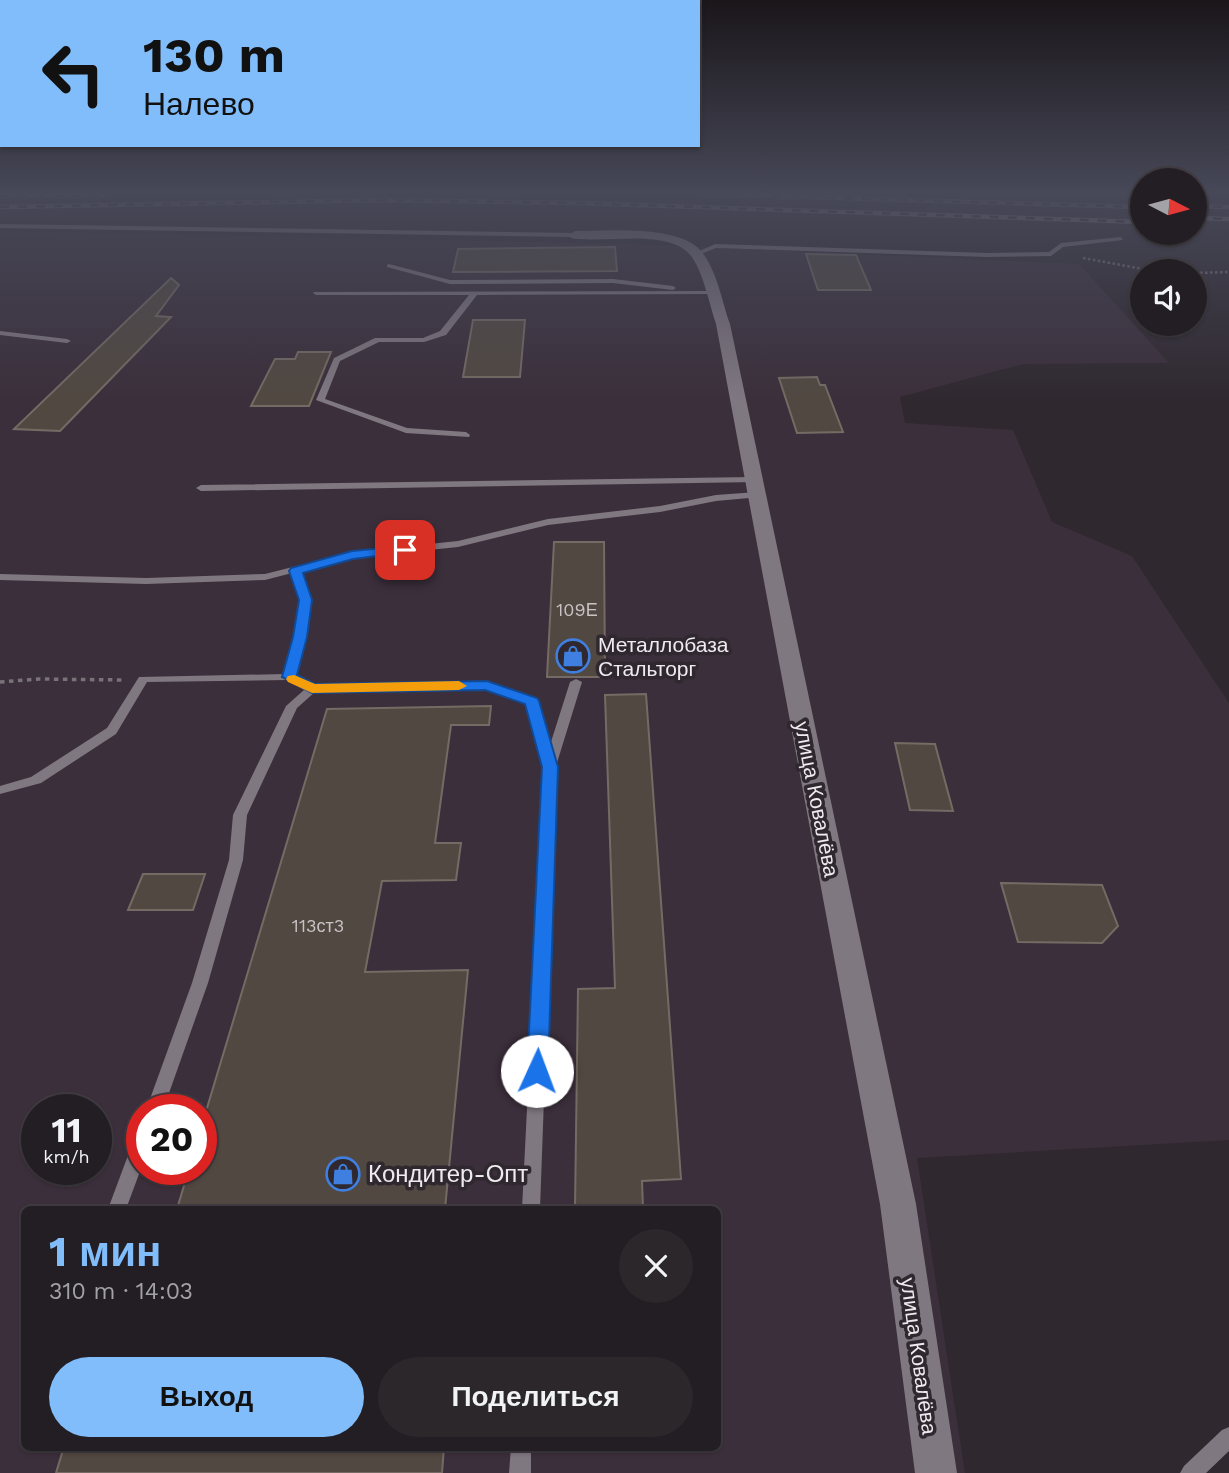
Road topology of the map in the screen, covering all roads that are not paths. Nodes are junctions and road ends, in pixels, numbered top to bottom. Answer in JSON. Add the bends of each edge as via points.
{"nodes":[{"id":1,"x":699,"y":263,"type":"edge"},
{"id":2,"x":389,"y":266,"type":"dead end"},
{"id":3,"x":316,"y":293,"type":"dead end"},
{"id":4,"x":711,"y":293,"type":"junction"},
{"id":5,"x":474,"y":294,"type":"junction"},
{"id":6,"x":0,"y":333,"type":"edge"},
{"id":7,"x":67,"y":341,"type":"dead end"},
{"id":8,"x":466,"y":435,"type":"dead end"},
{"id":9,"x":201,"y":488,"type":"dead end"},
{"id":10,"x":755,"y":488,"type":"junction"},
{"id":11,"x":296,"y":571,"type":"junction"},
{"id":12,"x":0,"y":577,"type":"edge"},
{"id":13,"x":289,"y":677,"type":"junction"},
{"id":14,"x":576,"y":682,"type":"dead end"},
{"id":15,"x":312,"y":689,"type":"junction"},
{"id":16,"x":550,"y":767,"type":"junction"},
{"id":17,"x":0,"y":789,"type":"edge"},
{"id":18,"x":160,"y":1094,"type":"edge"},
{"id":19,"x":126,"y":1185,"type":"edge"},
{"id":20,"x":118,"y":1206,"type":"edge"},
{"id":21,"x":531,"y":1206,"type":"edge"},
{"id":22,"x":1229,"y":1437,"type":"edge"},
{"id":23,"x":521,"y":1451,"type":"edge"},
{"id":24,"x":520,"y":1473,"type":"edge"},
{"id":25,"x":936,"y":1473,"type":"edge"},
{"id":26,"x":1191,"y":1473,"type":"edge"}],
"edges":[{"from":1,"to":4,"type":"street","name":"улица Ковалёва"},
{"from":2,"to":4,"type":"lane","via":[[450,282],[613,281]]},
{"from":3,"to":5,"type":"lane"},
{"from":4,"to":5,"type":"lane"},
{"from":4,"to":10,"type":"street","name":"улица Ковалёва","via":[[723,324]]},
{"from":5,"to":8,"type":"lane","via":[[443,333],[424,340],[378,340],[337,360],[320,400],[406,430]]},
{"from":6,"to":7,"type":"lane"},
{"from":9,"to":10,"type":"lane"},
{"from":10,"to":11,"type":"lane","via":[[660,509],[548,522],[458,544],[352,555]]},
{"from":10,"to":25,"type":"street","name":"улица Ковалёва","via":[[898,1204]]},
{"from":11,"to":12,"type":"lane","via":[[265,577],[146,581]]},
{"from":11,"to":13,"type":"lane","via":[[306,600]]},
{"from":13,"to":15,"type":"lane"},
{"from":13,"to":17,"type":"lane","via":[[144,679],[112,731],[36,780]]},
{"from":14,"to":16,"type":"lane"},
{"from":15,"to":16,"type":"lane","via":[[487,685],[532,701]]},
{"from":15,"to":18,"type":"lane","via":[[292,706],[240,815],[236,860],[200,983]]},
{"from":16,"to":21,"type":"lane"},
{"from":19,"to":20,"type":"lane"},
{"from":22,"to":26,"type":"lane"},
{"from":23,"to":24,"type":"lane"}]}
